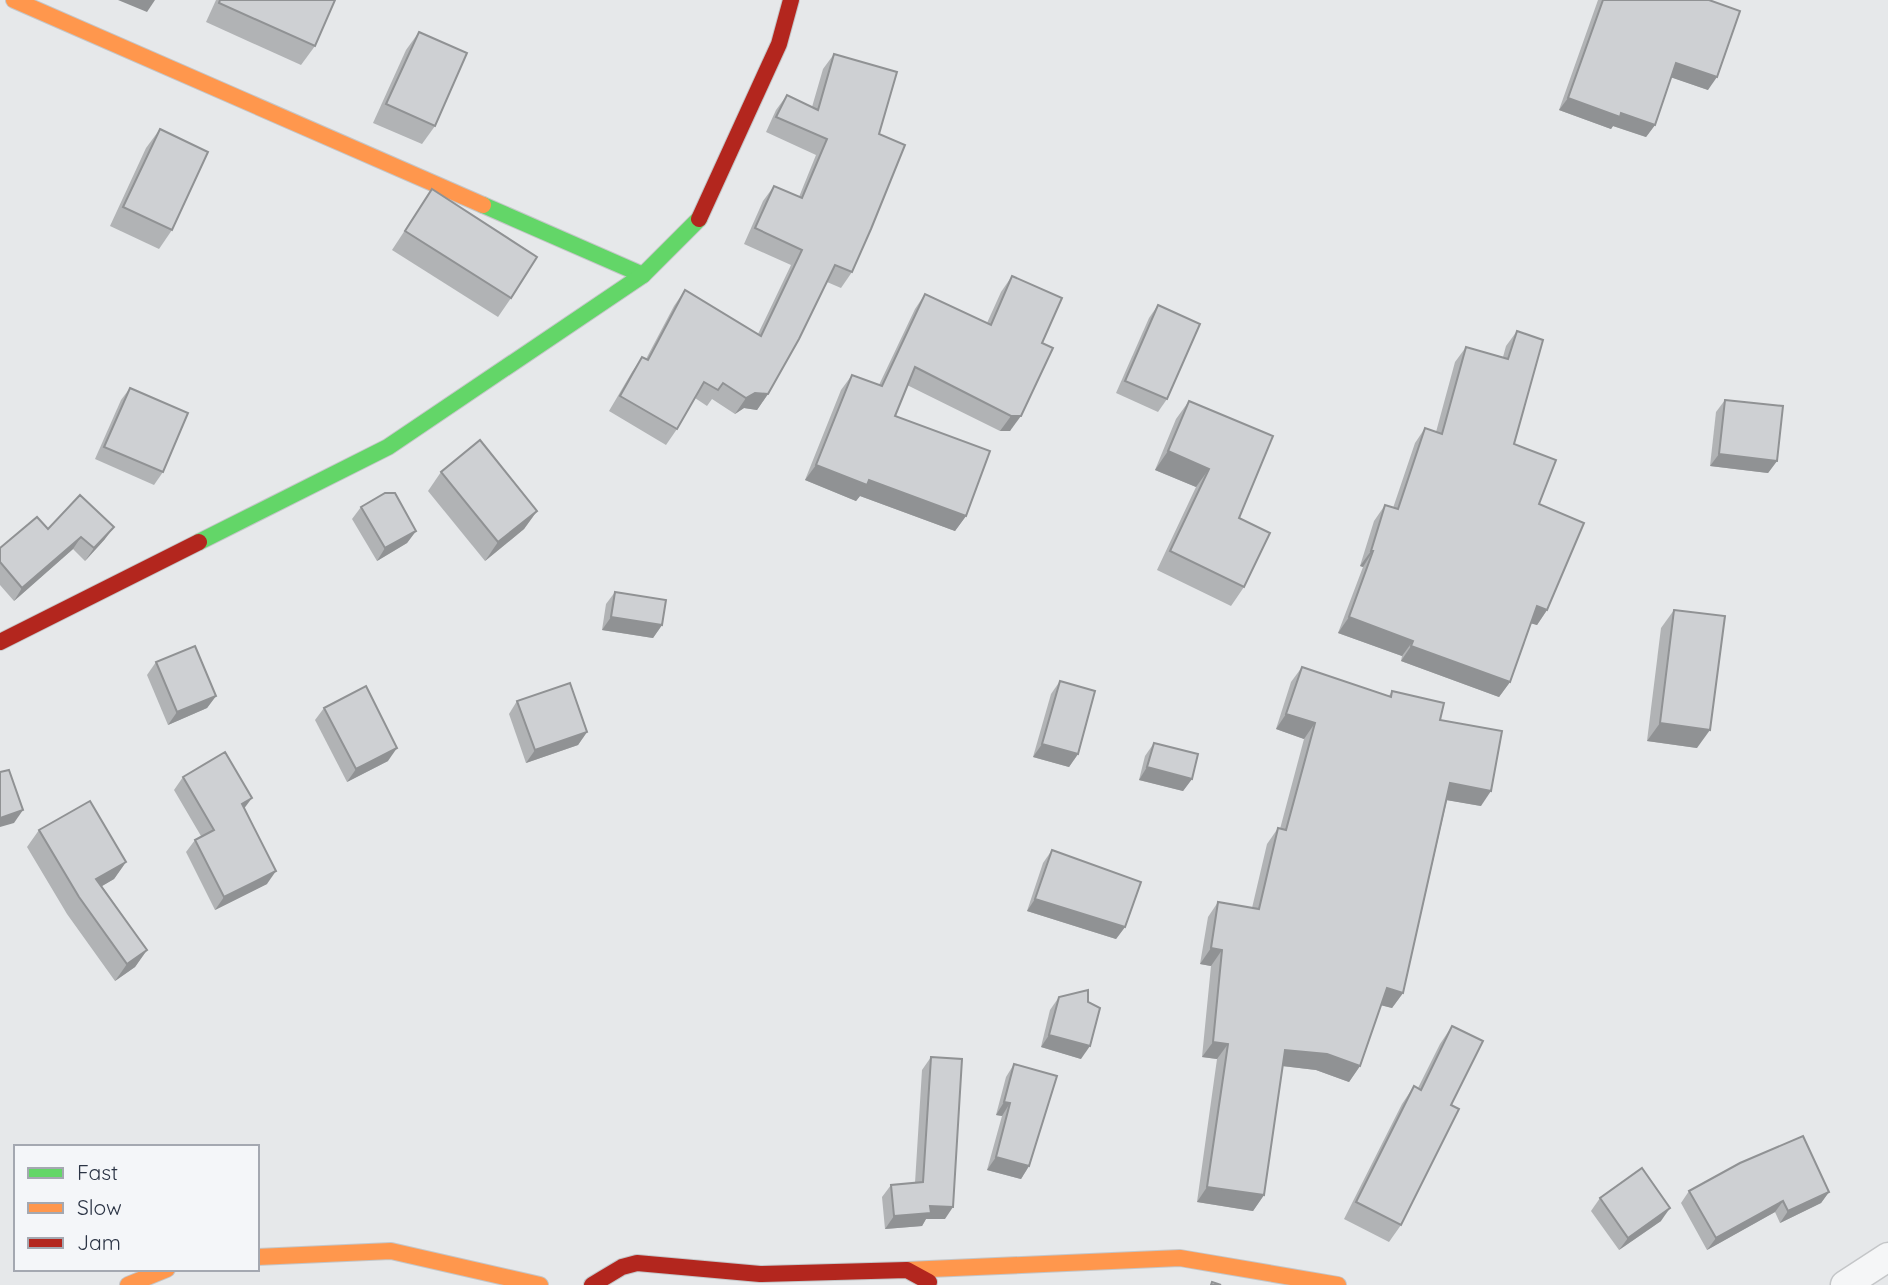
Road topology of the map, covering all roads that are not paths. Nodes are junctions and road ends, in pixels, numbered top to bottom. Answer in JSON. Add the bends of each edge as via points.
{"nodes":[{"id":1,"x":14,"y":0,"type":"edge"},
{"id":2,"x":791,"y":0,"type":"edge"},
{"id":3,"x":643,"y":275,"type":"junction"},
{"id":4,"x":0,"y":642,"type":"edge"},
{"id":5,"x":259,"y":1257,"type":"edge"},
{"id":6,"x":1888,"y":1257,"type":"edge"},
{"id":7,"x":907,"y":1270,"type":"junction"},
{"id":8,"x":162,"y":1271,"type":"edge"},
{"id":9,"x":128,"y":1285,"type":"edge"},
{"id":10,"x":540,"y":1285,"type":"edge"},
{"id":11,"x":592,"y":1285,"type":"edge"},
{"id":12,"x":934,"y":1285,"type":"edge"},
{"id":13,"x":1338,"y":1285,"type":"edge"},
{"id":14,"x":1844,"y":1285,"type":"edge"}],
"edges":[{"from":1,"to":3,"type":"street"},
{"from":2,"to":3,"type":"street","via":[[779,44],[703,215]]},
{"from":3,"to":4,"type":"street","via":[[388,447]]},
{"from":5,"to":10,"type":"street","via":[[391,1251]]},
{"from":6,"to":14,"type":"street"},
{"from":7,"to":11,"type":"street","via":[[760,1274],[637,1263]]},
{"from":7,"to":12,"type":"street"},
{"from":7,"to":13,"type":"street","via":[[1180,1258]]},
{"from":8,"to":9,"type":"street"}]}
